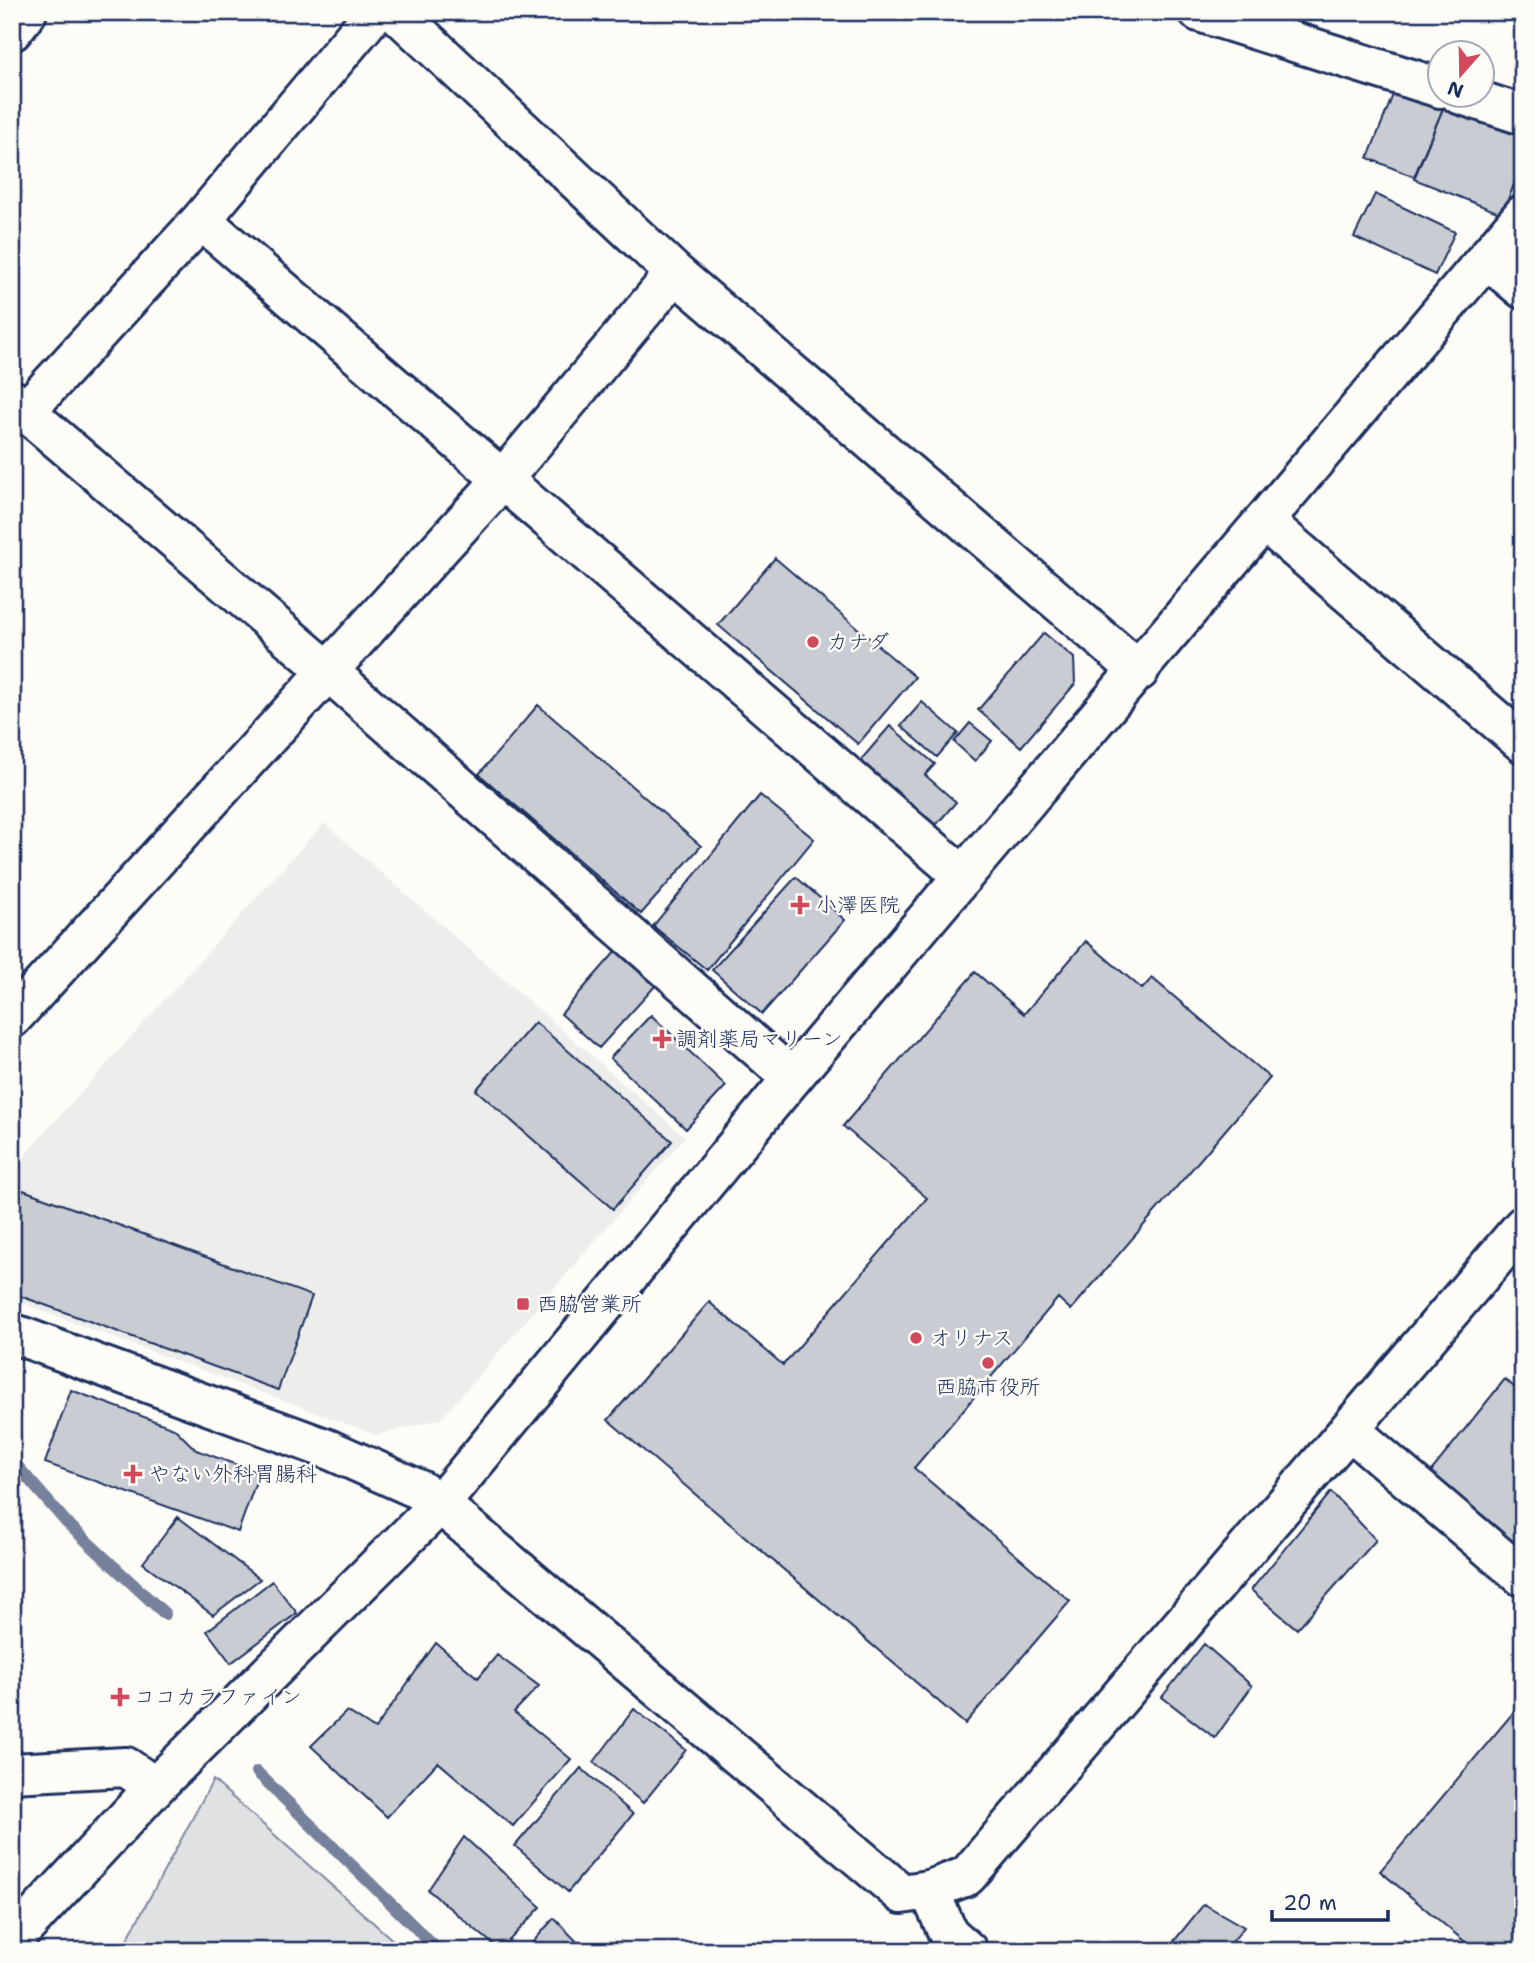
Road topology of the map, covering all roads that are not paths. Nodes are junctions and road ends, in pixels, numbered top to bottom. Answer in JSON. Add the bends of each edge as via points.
{"nodes":[{"id":1,"x":27,"y":12,"type":"edge"},
{"id":2,"x":375,"y":12,"type":"edge"},
{"id":3,"x":397,"y":12,"type":"edge"},
{"id":4,"x":1199,"y":12,"type":"edge"},
{"id":5,"x":12,"y":31,"type":"edge"},
{"id":6,"x":1426,"y":84,"type":"edge"},
{"id":7,"x":1496,"y":106,"type":"edge"},
{"id":8,"x":1523,"y":115,"type":"edge"},
{"id":9,"x":1523,"y":215,"type":"edge"},
{"id":10,"x":201,"y":220,"type":"junction"},
{"id":11,"x":1487,"y":259,"type":"junction"},
{"id":12,"x":675,"y":273,"type":"junction"},
{"id":13,"x":1523,"y":289,"type":"edge"},
{"id":14,"x":19,"y":405,"type":"edge"},
{"id":15,"x":502,"y":480,"type":"junction"},
{"id":16,"x":1265,"y":522,"type":"junction"},
{"id":17,"x":328,"y":671,"type":"junction"},
{"id":18,"x":1139,"y":671,"type":"junction"},
{"id":19,"x":1523,"y":743,"type":"edge"},
{"id":20,"x":962,"y":876,"type":"junction"},
{"id":21,"x":12,"y":1018,"type":"edge"},
{"id":22,"x":792,"y":1078,"type":"junction"},
{"id":23,"x":1523,"y":1226,"type":"edge"},
{"id":24,"x":12,"y":1334,"type":"edge"},
{"id":25,"x":1350,"y":1430,"type":"junction"},
{"id":26,"x":440,"y":1504,"type":"junction"},
{"id":27,"x":1523,"y":1577,"type":"edge"},
{"id":28,"x":12,"y":1773,"type":"edge"},
{"id":29,"x":156,"y":1787,"type":"junction"},
{"id":30,"x":929,"y":1890,"type":"junction"},
{"id":31,"x":12,"y":1941,"type":"edge"},
{"id":32,"x":968,"y":1951,"type":"edge"}],
"edges":[{"from":1,"to":5,"type":"street"},
{"from":2,"to":10,"type":"street"},
{"from":3,"to":12,"type":"street"},
{"from":4,"to":6,"type":"street"},
{"from":7,"to":8,"type":"street"},
{"from":9,"to":11,"type":"street"},
{"from":10,"to":14,"type":"street"},
{"from":10,"to":15,"type":"street"},
{"from":11,"to":13,"type":"street"},
{"from":11,"to":16,"type":"street"},
{"from":12,"to":15,"type":"street"},
{"from":12,"to":18,"type":"street"},
{"from":14,"to":17,"type":"street"},
{"from":15,"to":17,"type":"street"},
{"from":15,"to":20,"type":"street"},
{"from":16,"to":18,"type":"street"},
{"from":16,"to":19,"type":"street"},
{"from":17,"to":21,"type":"street"},
{"from":17,"to":22,"type":"street"},
{"from":18,"to":20,"type":"street"},
{"from":20,"to":22,"type":"street"},
{"from":22,"to":26,"type":"street"},
{"from":23,"to":25,"type":"street"},
{"from":24,"to":26,"type":"street","via":[[330,1450],[420,1490]]},
{"from":25,"to":27,"type":"street"},
{"from":25,"to":30,"type":"street","via":[[967,1876]]},
{"from":26,"to":29,"type":"street"},
{"from":26,"to":30,"type":"street","via":[[902,1894]]},
{"from":28,"to":29,"type":"street","via":[[127,1767]]},
{"from":29,"to":31,"type":"street"},
{"from":30,"to":32,"type":"street","via":[[948,1933]]}]}
